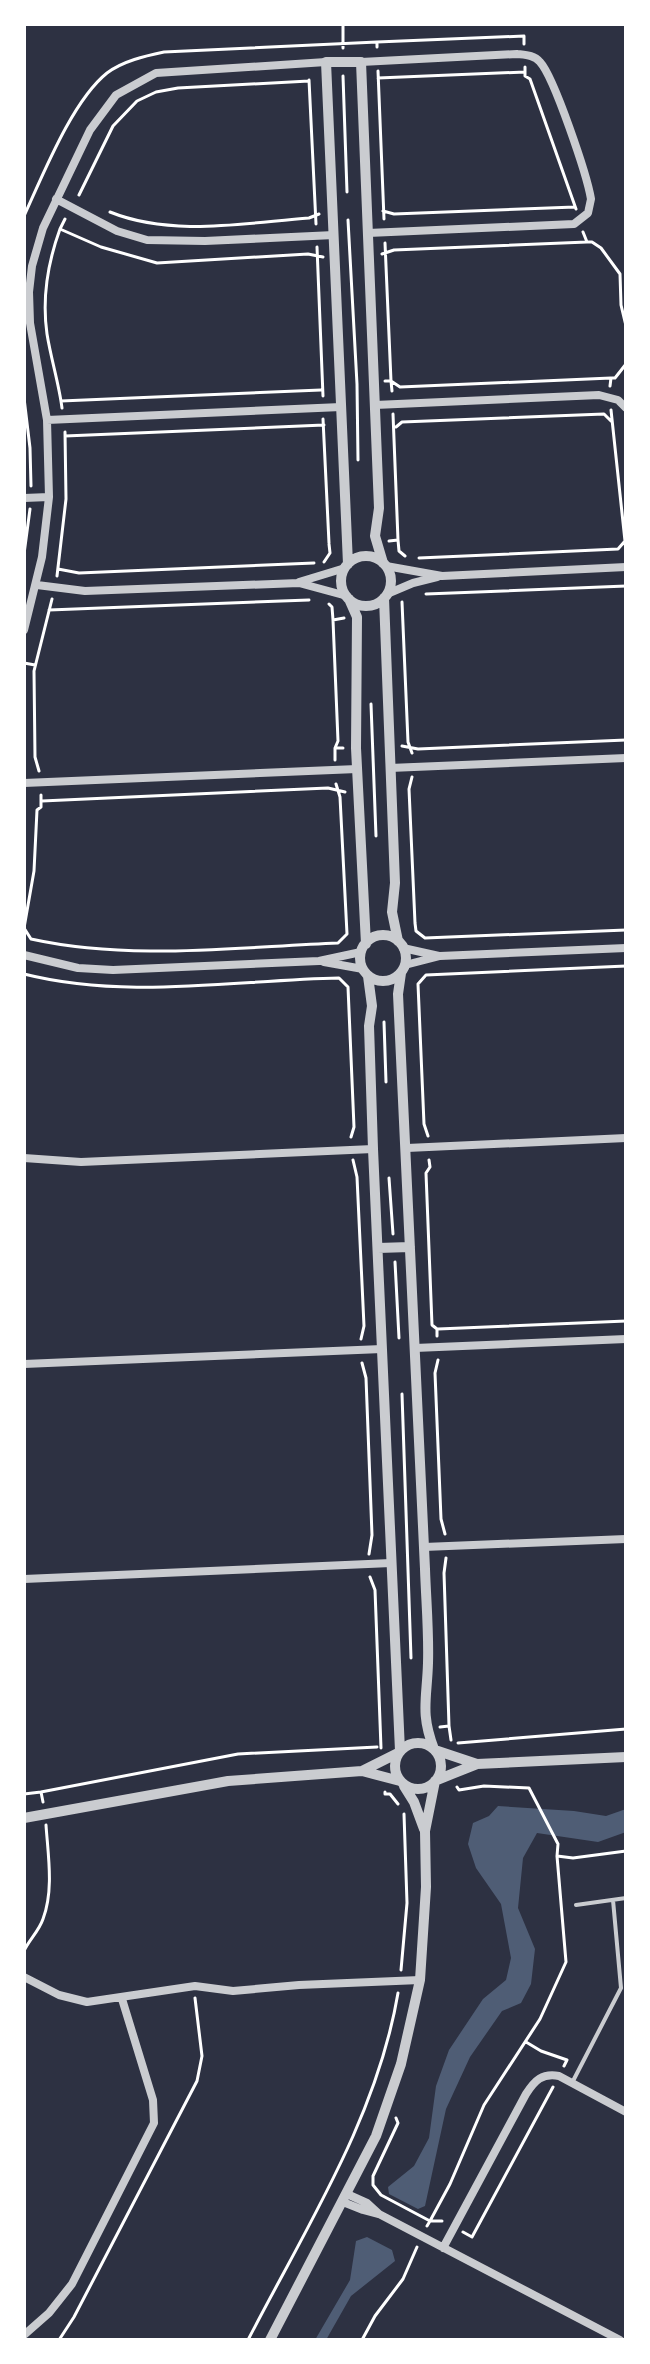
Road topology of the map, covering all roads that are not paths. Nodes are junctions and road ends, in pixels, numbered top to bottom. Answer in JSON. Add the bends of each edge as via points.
{"nodes":[{"id":1,"x":326,"y":62,"type":"junction"},
{"id":2,"x":361,"y":62,"type":"junction"},
{"id":3,"x":56,"y":199,"type":"junction"},
{"id":4,"x":368,"y":233,"type":"junction"},
{"id":5,"x":334,"y":235,"type":"junction"},
{"id":6,"x":28,"y":275,"type":"edge"},
{"id":7,"x":375,"y":405,"type":"junction"},
{"id":8,"x":341,"y":407,"type":"junction"},
{"id":9,"x":626,"y":408,"type":"edge"},
{"id":10,"x":47,"y":420,"type":"junction"},
{"id":11,"x":27,"y":497,"type":"edge"},
{"id":12,"x":49,"y":497,"type":"junction"},
{"id":13,"x":385,"y":564,"type":"junction"},
{"id":14,"x":346,"y":566,"type":"junction"},
{"id":15,"x":626,"y":567,"type":"edge"},
{"id":16,"x":442,"y":576,"type":"junction"},
{"id":17,"x":299,"y":583,"type":"junction"},
{"id":18,"x":37,"y":585,"type":"junction"},
{"id":19,"x":386,"y":596,"type":"junction"},
{"id":20,"x":348,"y":598,"type":"junction"},
{"id":21,"x":24,"y":630,"type":"edge"},
{"id":22,"x":626,"y":758,"type":"edge"},
{"id":23,"x":390,"y":768,"type":"junction"},
{"id":24,"x":357,"y":769,"type":"junction"},
{"id":25,"x":24,"y":783,"type":"edge"},
{"id":26,"x":401,"y":944,"type":"junction"},
{"id":27,"x":363,"y":948,"type":"junction"},
{"id":28,"x":626,"y":948,"type":"edge"},
{"id":29,"x":24,"y":955,"type":"edge"},
{"id":30,"x":440,"y":956,"type":"junction"},
{"id":31,"x":319,"y":961,"type":"junction"},
{"id":32,"x":403,"y":969,"type":"junction"},
{"id":33,"x":366,"y":972,"type":"junction"},
{"id":34,"x":626,"y":1138,"type":"edge"},
{"id":35,"x":407,"y":1148,"type":"junction"},
{"id":36,"x":373,"y":1149,"type":"junction"},
{"id":37,"x":24,"y":1158,"type":"edge"},
{"id":38,"x":410,"y":1247,"type":"junction"},
{"id":39,"x":378,"y":1248,"type":"junction"},
{"id":40,"x":626,"y":1339,"type":"edge"},
{"id":41,"x":415,"y":1348,"type":"junction"},
{"id":42,"x":382,"y":1349,"type":"junction"},
{"id":43,"x":24,"y":1364,"type":"edge"},
{"id":44,"x":626,"y":1539,"type":"edge"},
{"id":45,"x":424,"y":1547,"type":"junction"},
{"id":46,"x":391,"y":1563,"type":"junction"},
{"id":47,"x":24,"y":1579,"type":"edge"},
{"id":48,"x":435,"y":1750,"type":"junction"},
{"id":49,"x":399,"y":1752,"type":"junction"},
{"id":50,"x":626,"y":1757,"type":"edge"},
{"id":51,"x":477,"y":1764,"type":"junction"},
{"id":52,"x":362,"y":1771,"type":"junction"},
{"id":53,"x":400,"y":1781,"type":"junction"},
{"id":54,"x":436,"y":1781,"type":"junction"},
{"id":55,"x":24,"y":1818,"type":"edge"},
{"id":56,"x":425,"y":1831,"type":"junction"},
{"id":57,"x":626,"y":1898,"type":"edge"},
{"id":58,"x":613,"y":1900,"type":"junction"},
{"id":59,"x":576,"y":1905,"type":"dead end"},
{"id":60,"x":24,"y":1977,"type":"edge"},
{"id":61,"x":420,"y":1980,"type":"junction"},
{"id":62,"x":122,"y":1999,"type":"junction"},
{"id":63,"x":572,"y":2083,"type":"junction"},
{"id":64,"x":626,"y":2112,"type":"edge"},
{"id":65,"x":345,"y":2198,"type":"junction"},
{"id":66,"x":443,"y":2248,"type":"junction"},
{"id":67,"x":24,"y":2335,"type":"edge"},
{"id":68,"x":270,"y":2340,"type":"edge"},
{"id":69,"x":620,"y":2340,"type":"edge"}],
"edges":[{"from":1,"to":2,"type":"street"},
{"from":1,"to":3,"type":"street","via":[[145,77],[104,109]]},
{"from":1,"to":5,"type":"street"},
{"from":2,"to":4,"type":"street"},
{"from":2,"to":4,"type":"street","via":[[524,54],[537,59],[589,188],[591,207],[585,219],[568,225]]},
{"from":3,"to":5,"type":"street","via":[[117,231],[147,240]]},
{"from":3,"to":6,"type":"street"},
{"from":4,"to":7,"type":"street"},
{"from":5,"to":8,"type":"street"},
{"from":6,"to":10,"type":"street","via":[[30,323]]},
{"from":7,"to":9,"type":"street","via":[[610,396]]},
{"from":7,"to":13,"type":"street","via":[[376,541]]},
{"from":8,"to":10,"type":"street"},
{"from":8,"to":14,"type":"street"},
{"from":10,"to":12,"type":"street"},
{"from":11,"to":12,"type":"street"},
{"from":12,"to":18,"type":"street"},
{"from":13,"to":14,"type":"street","via":[[361,556]]},
{"from":13,"to":16,"type":"street"},
{"from":13,"to":19,"type":"street","via":[[391,580]]},
{"from":14,"to":17,"type":"street"},
{"from":14,"to":20,"type":"street","via":[[342,582]]},
{"from":15,"to":16,"type":"street"},
{"from":16,"to":19,"type":"street"},
{"from":17,"to":18,"type":"street","via":[[85,591]]},
{"from":17,"to":20,"type":"street"},
{"from":18,"to":21,"type":"street"},
{"from":19,"to":20,"type":"street","via":[[371,605]]},
{"from":19,"to":23,"type":"street"},
{"from":20,"to":24,"type":"street","via":[[357,617]]},
{"from":22,"to":23,"type":"street"},
{"from":23,"to":26,"type":"street","via":[[392,912]]},
{"from":24,"to":25,"type":"street"},
{"from":24,"to":27,"type":"street"},
{"from":26,"to":27,"type":"street","via":[[378,936]]},
{"from":26,"to":30,"type":"street"},
{"from":26,"to":32,"type":"street"},
{"from":27,"to":31,"type":"street"},
{"from":27,"to":33,"type":"street"},
{"from":28,"to":30,"type":"street"},
{"from":29,"to":31,"type":"street","via":[[113,970]]},
{"from":30,"to":32,"type":"street"},
{"from":31,"to":33,"type":"street"},
{"from":32,"to":33,"type":"street","via":[[389,981],[374,980]]},
{"from":32,"to":35,"type":"street","via":[[398,994]]},
{"from":33,"to":36,"type":"street","via":[[372,1006]]},
{"from":34,"to":35,"type":"street"},
{"from":35,"to":38,"type":"street"},
{"from":36,"to":37,"type":"street","via":[[81,1162]]},
{"from":36,"to":39,"type":"street"},
{"from":38,"to":39,"type":"street"},
{"from":38,"to":41,"type":"street"},
{"from":39,"to":42,"type":"street"},
{"from":40,"to":41,"type":"street"},
{"from":41,"to":45,"type":"street"},
{"from":42,"to":43,"type":"street"},
{"from":42,"to":46,"type":"street"},
{"from":44,"to":45,"type":"street"},
{"from":45,"to":48,"type":"street","via":[[424,1710]]},
{"from":46,"to":47,"type":"street"},
{"from":46,"to":49,"type":"street"},
{"from":48,"to":49,"type":"street","via":[[420,1742]]},
{"from":48,"to":51,"type":"street"},
{"from":48,"to":54,"type":"street","via":[[441,1765]]},
{"from":49,"to":52,"type":"street"},
{"from":49,"to":53,"type":"street","via":[[394,1767]]},
{"from":50,"to":51,"type":"street"},
{"from":51,"to":54,"type":"street"},
{"from":52,"to":53,"type":"street"},
{"from":52,"to":55,"type":"street","via":[[228,1781]]},
{"from":53,"to":54,"type":"street","via":[[414,1789]]},
{"from":53,"to":56,"type":"street"},
{"from":54,"to":56,"type":"street"},
{"from":56,"to":61,"type":"street"},
{"from":57,"to":58,"type":"lane"},
{"from":58,"to":59,"type":"lane"},
{"from":58,"to":63,"type":"lane","via":[[621,1988]]},
{"from":60,"to":62,"type":"street","via":[[74,2000]]},
{"from":61,"to":62,"type":"street","via":[[233,1991],[195,1986]]},
{"from":61,"to":65,"type":"street","via":[[385,2113]]},
{"from":62,"to":67,"type":"street","via":[[153,2100],[154,2123],[72,2284]]},
{"from":63,"to":64,"type":"street"},
{"from":63,"to":66,"type":"street","via":[[552,2075],[533,2083]]},
{"from":65,"to":66,"type":"street","via":[[367,2203]]},
{"from":65,"to":68,"type":"street"},
{"from":66,"to":69,"type":"street"}]}
